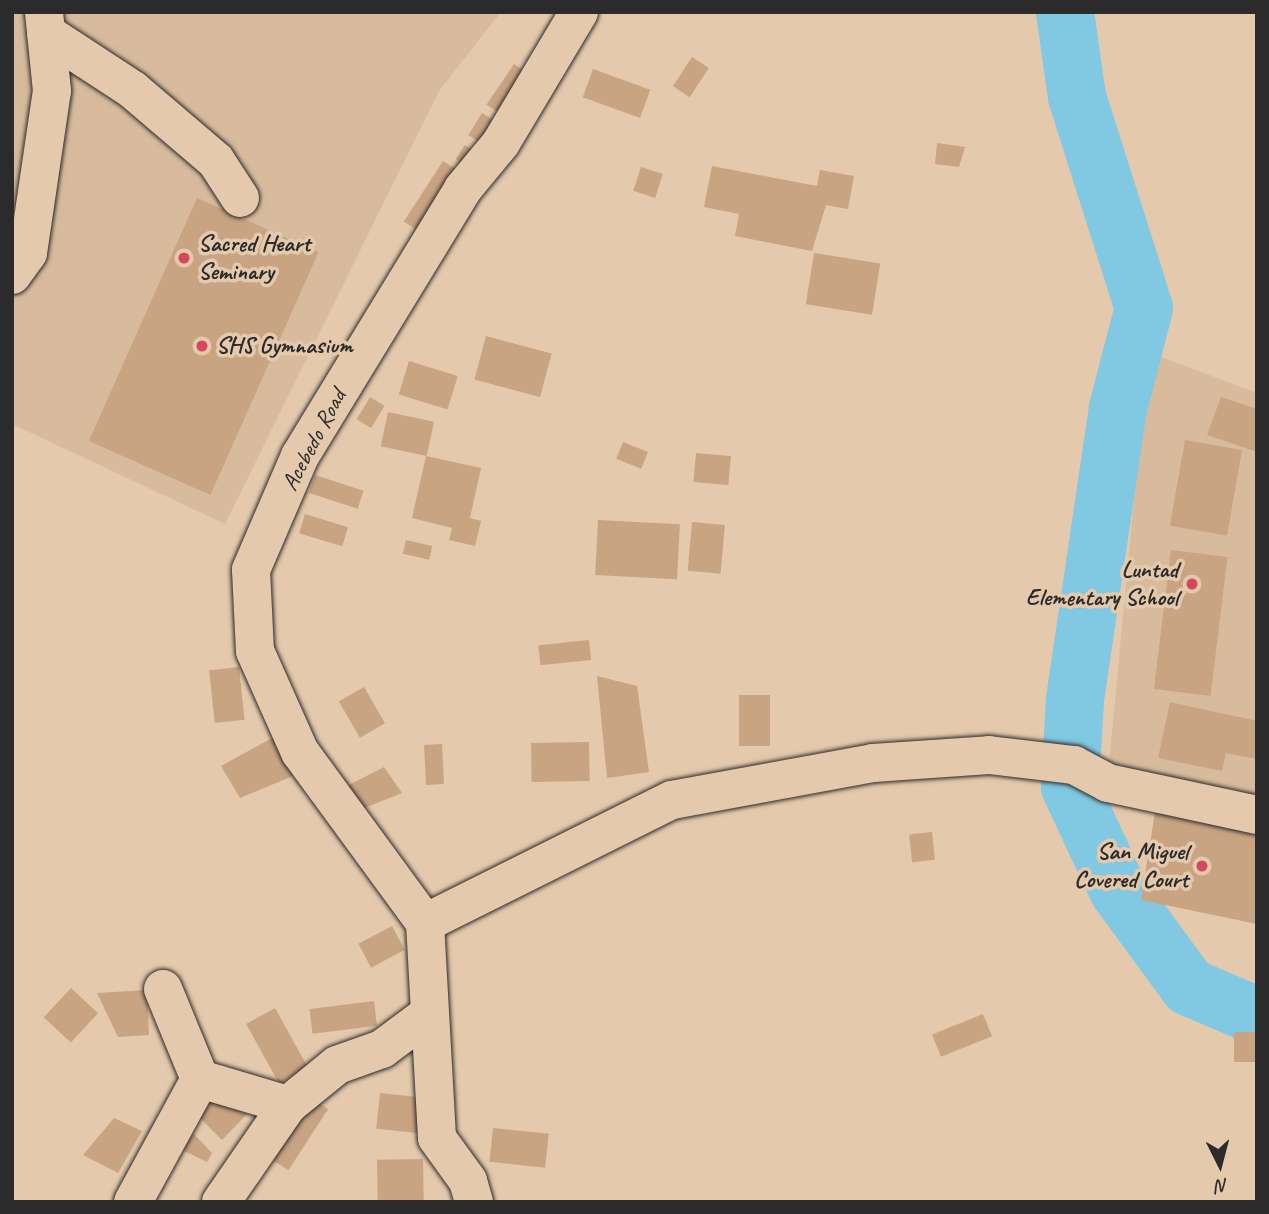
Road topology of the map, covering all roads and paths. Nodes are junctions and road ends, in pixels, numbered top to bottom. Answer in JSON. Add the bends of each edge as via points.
{"nodes":[{"id":1,"x":579,"y":12,"type":"edge"},
{"id":2,"x":45,"y":23,"type":"edge"},
{"id":3,"x":240,"y":198,"type":"dead end"},
{"id":4,"x":12,"y":275,"type":"edge"},
{"id":5,"x":1257,"y":815,"type":"edge"},
{"id":6,"x":425,"y":923,"type":"junction"},
{"id":7,"x":163,"y":989,"type":"dead end"},
{"id":8,"x":429,"y":1014,"type":"junction"},
{"id":9,"x":200,"y":1079,"type":"junction"},
{"id":10,"x":288,"y":1105,"type":"junction"},
{"id":11,"x":133,"y":1202,"type":"edge"},
{"id":12,"x":221,"y":1202,"type":"edge"},
{"id":13,"x":474,"y":1202,"type":"edge"}],
"edges":[{"from":1,"to":6,"type":"street","name":"Acebedo Road","via":[[501,143],[463,188],[300,456],[251,570],[255,651],[300,752]]},
{"from":2,"to":3,"type":"street","via":[[216,161]]},
{"from":2,"to":4,"type":"street","via":[[52,91],[29,253]]},
{"from":5,"to":6,"type":"street","via":[[1108,783],[1074,765],[989,755],[873,763],[672,800]]},
{"from":6,"to":8,"type":"street"},
{"from":7,"to":9,"type":"street"},
{"from":8,"to":10,"type":"street","via":[[382,1049],[337,1065]]},
{"from":8,"to":13,"type":"street","via":[[437,1138],[468,1181]]},
{"from":9,"to":10,"type":"street"},
{"from":9,"to":11,"type":"street"},
{"from":10,"to":12,"type":"street"}]}
